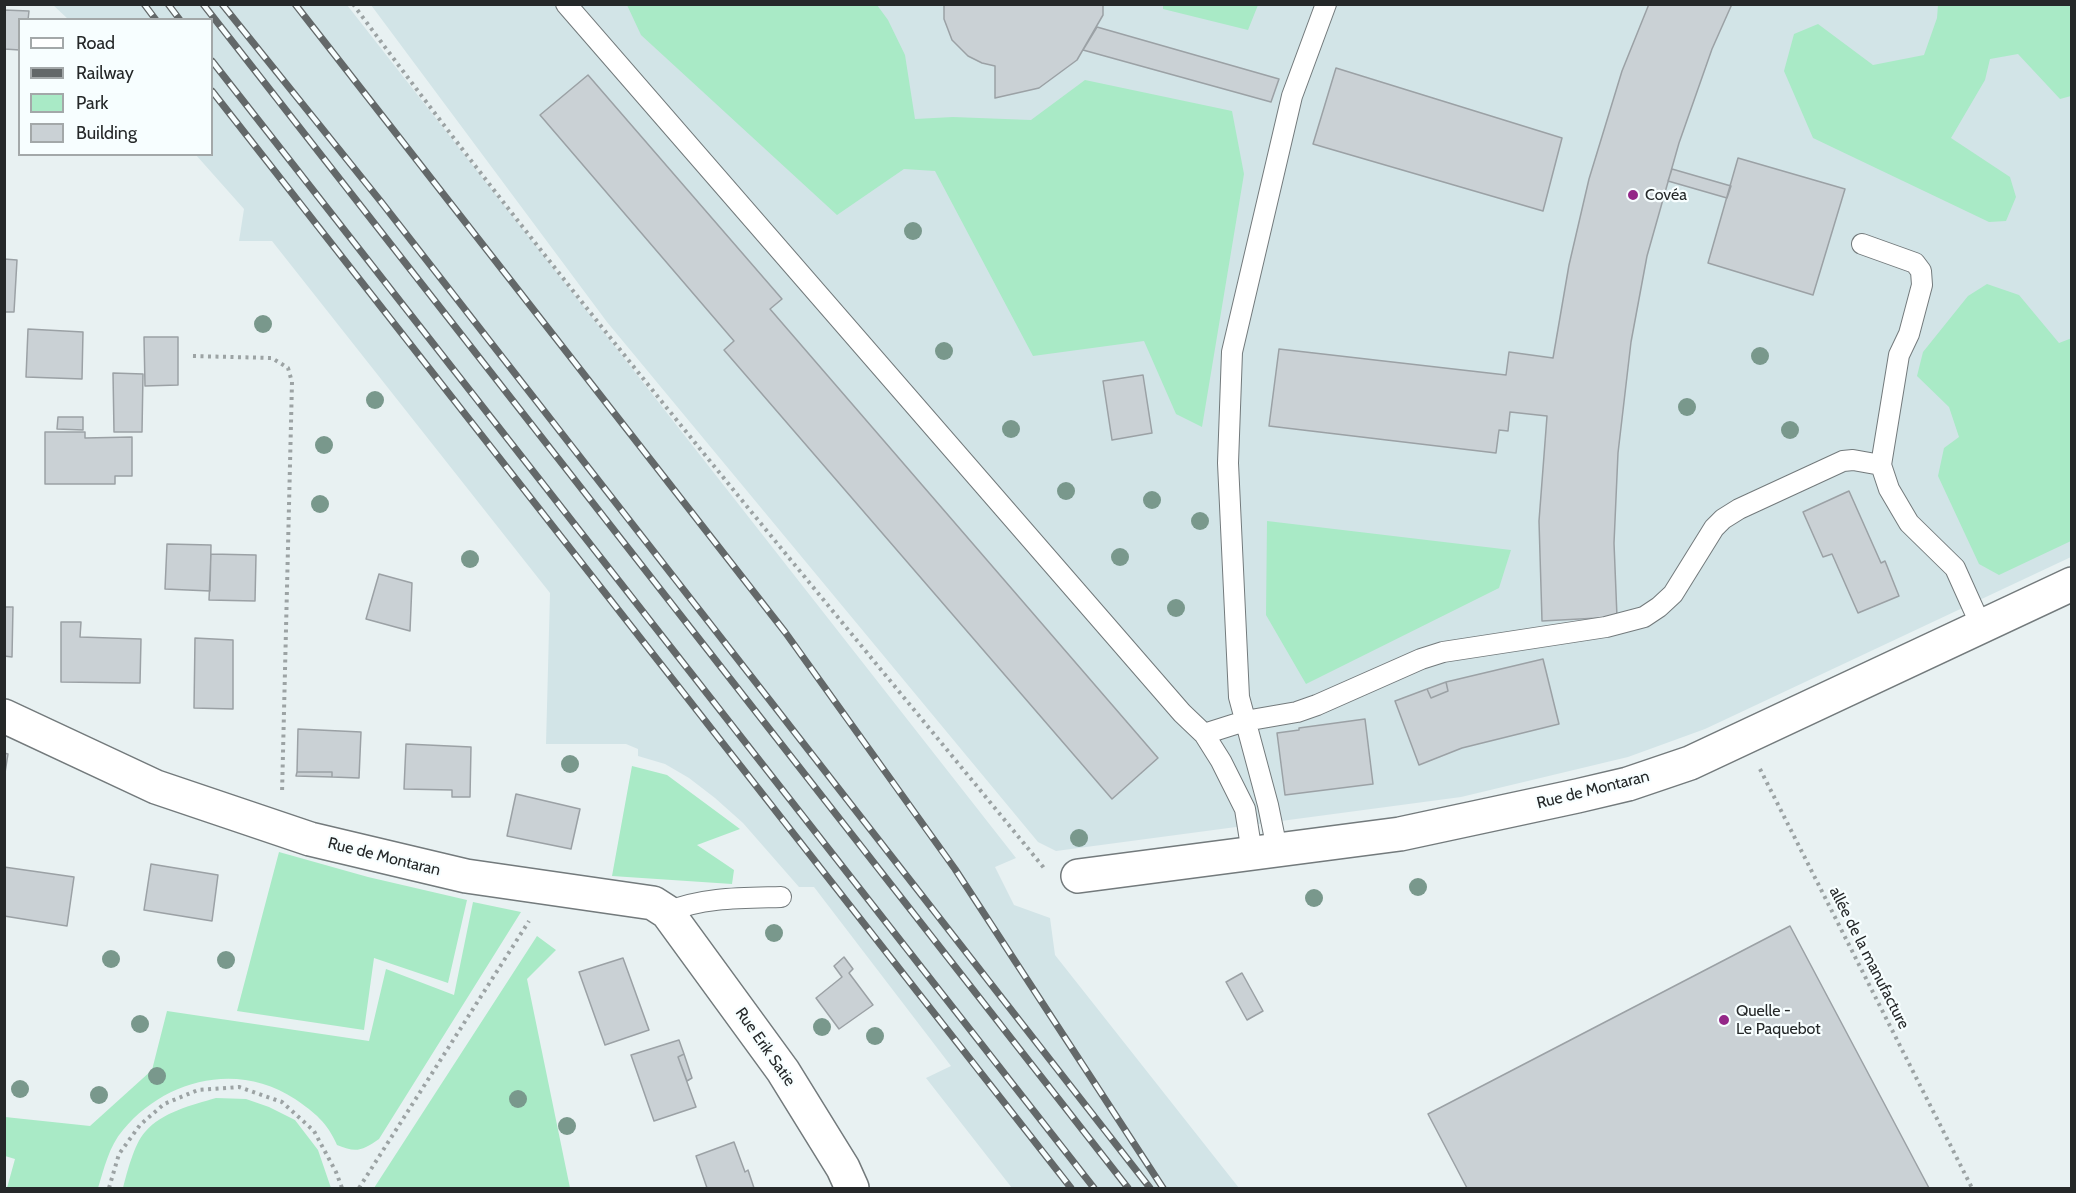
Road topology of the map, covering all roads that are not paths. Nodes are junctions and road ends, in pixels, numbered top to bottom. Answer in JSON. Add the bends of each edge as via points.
{"nodes":[{"id":1,"x":566,"y":4,"type":"edge"},
{"id":2,"x":1326,"y":4,"type":"edge"},
{"id":3,"x":1862,"y":244,"type":"dead end"},
{"id":4,"x":1881,"y":465,"type":"junction"},
{"id":5,"x":2072,"y":584,"type":"edge"},
{"id":6,"x":1982,"y":628,"type":"junction"},
{"id":7,"x":4,"y":716,"type":"edge"},
{"id":8,"x":1245,"y":721,"type":"junction"},
{"id":9,"x":1204,"y":734,"type":"junction"},
{"id":10,"x":1264,"y":851,"type":"junction"},
{"id":11,"x":1078,"y":876,"type":"dead end"},
{"id":12,"x":781,"y":897,"type":"dead end"},
{"id":13,"x":667,"y":912,"type":"junction"},
{"id":14,"x":852,"y":1188,"type":"edge"}],
"edges":[{"from":1,"to":9,"type":"lane"},
{"from":2,"to":8,"type":"lane","via":[[1292,96],[1232,352],[1228,463],[1239,697]]},
{"from":3,"to":4,"type":"lane","via":[[1916,263],[1921,271],[1922,285],[1899,355]]},
{"from":4,"to":6,"type":"lane","via":[[1888,489],[1909,523],[1954,568]]},
{"from":4,"to":8,"type":"lane","via":[[1843,461],[1723,519],[1673,594],[1644,617],[1606,627],[1443,652],[1317,705]]},
{"from":5,"to":6,"type":"street","name":"Rue de Montaran"},
{"from":6,"to":10,"type":"street","name":"Rue de Montaran","via":[[1690,763],[1628,784],[1400,834]]},
{"from":7,"to":13,"type":"street","name":"Rue de Montaran","via":[[156,786],[310,839],[466,876],[653,903]]},
{"from":8,"to":9,"type":"lane"},
{"from":8,"to":10,"type":"lane","via":[[1268,805]]},
{"from":9,"to":10,"type":"lane"},
{"from":10,"to":11,"type":"street","name":"Rue de Montaran"},
{"from":12,"to":13,"type":"lane","via":[[707,900]]},
{"from":13,"to":14,"type":"street","name":"Rue Erik Satie","via":[[783,1071]]}]}
